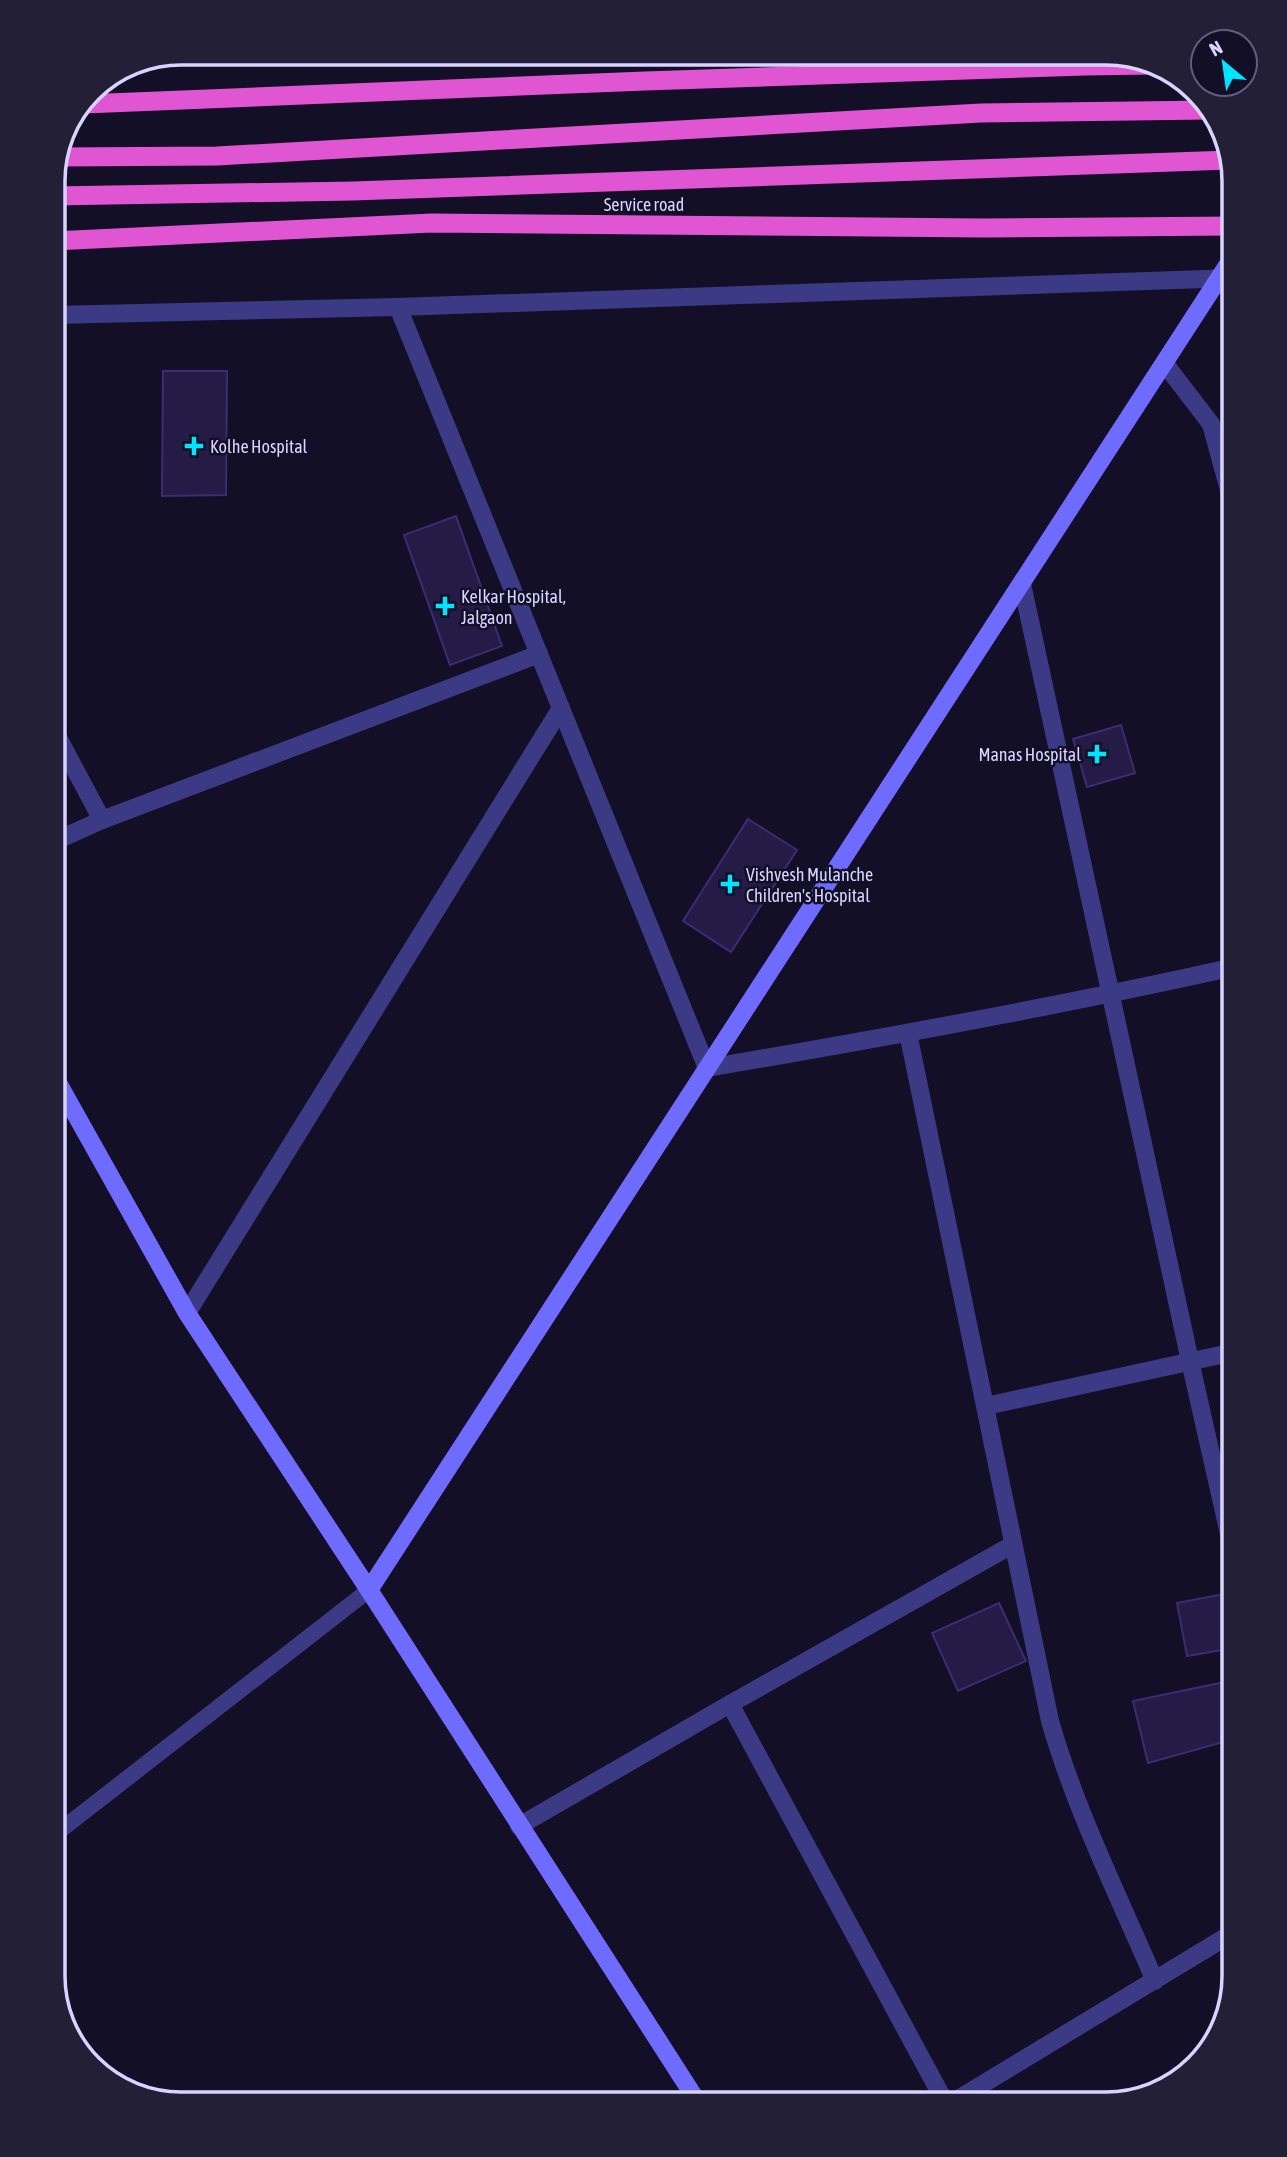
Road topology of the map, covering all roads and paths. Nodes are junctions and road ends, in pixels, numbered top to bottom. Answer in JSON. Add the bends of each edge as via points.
{"nodes":[{"id":1,"x":1118,"y":66,"type":"edge"},
{"id":2,"x":95,"y":104,"type":"edge"},
{"id":3,"x":1199,"y":110,"type":"edge"},
{"id":4,"x":68,"y":158,"type":"edge"},
{"id":5,"x":1220,"y":160,"type":"edge"},
{"id":6,"x":65,"y":196,"type":"edge"},
{"id":7,"x":1222,"y":226,"type":"edge"},
{"id":8,"x":65,"y":240,"type":"edge"},
{"id":9,"x":1222,"y":278,"type":"edge"},
{"id":10,"x":1222,"y":285,"type":"edge"},
{"id":11,"x":397,"y":307,"type":"junction"},
{"id":12,"x":65,"y":316,"type":"edge"},
{"id":13,"x":1165,"y":364,"type":"junction"},
{"id":14,"x":1222,"y":464,"type":"edge"},
{"id":15,"x":1021,"y":584,"type":"junction"},
{"id":16,"x":539,"y":654,"type":"junction"},
{"id":17,"x":561,"y":708,"type":"junction"},
{"id":18,"x":65,"y":751,"type":"edge"},
{"id":19,"x":102,"y":820,"type":"junction"},
{"id":20,"x":65,"y":837,"type":"edge"},
{"id":21,"x":1222,"y":970,"type":"edge"},
{"id":22,"x":1110,"y":995,"type":"junction"},
{"id":23,"x":908,"y":1033,"type":"junction"},
{"id":24,"x":707,"y":1068,"type":"junction"},
{"id":25,"x":65,"y":1095,"type":"edge"},
{"id":26,"x":187,"y":1313,"type":"junction"},
{"id":27,"x":1222,"y":1354,"type":"edge"},
{"id":28,"x":1190,"y":1361,"type":"junction"},
{"id":29,"x":986,"y":1406,"type":"junction"},
{"id":30,"x":1222,"y":1503,"type":"edge"},
{"id":31,"x":1012,"y":1545,"type":"junction"},
{"id":32,"x":369,"y":1590,"type":"junction"},
{"id":33,"x":730,"y":1704,"type":"junction"},
{"id":34,"x":65,"y":1826,"type":"edge"},
{"id":35,"x":519,"y":1826,"type":"junction"},
{"id":36,"x":1222,"y":1940,"type":"edge"},
{"id":37,"x":1155,"y":1981,"type":"junction"},
{"id":38,"x":691,"y":2092,"type":"edge"},
{"id":39,"x":941,"y":2092,"type":"edge"},
{"id":40,"x":968,"y":2092,"type":"edge"}],
"edges":[{"from":1,"to":2,"type":"highway"},
{"from":3,"to":4,"type":"highway","via":[[981,113],[217,156]]},
{"from":5,"to":6,"type":"highway","via":[[352,191]]},
{"from":7,"to":8,"type":"highway","name":"Service road","via":[[432,223]]},
{"from":9,"to":11,"type":"street"},
{"from":10,"to":13,"type":"main road"},
{"from":11,"to":12,"type":"street"},
{"from":11,"to":16,"type":"street"},
{"from":13,"to":14,"type":"street","via":[[1211,424]]},
{"from":13,"to":15,"type":"main road"},
{"from":15,"to":22,"type":"street"},
{"from":15,"to":24,"type":"main road"},
{"from":16,"to":17,"type":"street"},
{"from":16,"to":19,"type":"street"},
{"from":17,"to":24,"type":"street"},
{"from":17,"to":26,"type":"street"},
{"from":18,"to":19,"type":"street"},
{"from":19,"to":20,"type":"street"},
{"from":21,"to":22,"type":"street"},
{"from":22,"to":23,"type":"street"},
{"from":22,"to":28,"type":"street"},
{"from":23,"to":24,"type":"street"},
{"from":23,"to":29,"type":"street"},
{"from":24,"to":32,"type":"main road"},
{"from":25,"to":26,"type":"main road"},
{"from":26,"to":32,"type":"main road"},
{"from":27,"to":28,"type":"street"},
{"from":28,"to":29,"type":"street"},
{"from":28,"to":30,"type":"street"},
{"from":29,"to":31,"type":"street"},
{"from":31,"to":33,"type":"street"},
{"from":31,"to":37,"type":"street","via":[[1063,1767]]},
{"from":32,"to":34,"type":"lane"},
{"from":32,"to":35,"type":"main road"},
{"from":33,"to":35,"type":"street"},
{"from":33,"to":39,"type":"street"},
{"from":35,"to":38,"type":"main road"},
{"from":36,"to":37,"type":"street"},
{"from":37,"to":40,"type":"street"}]}
